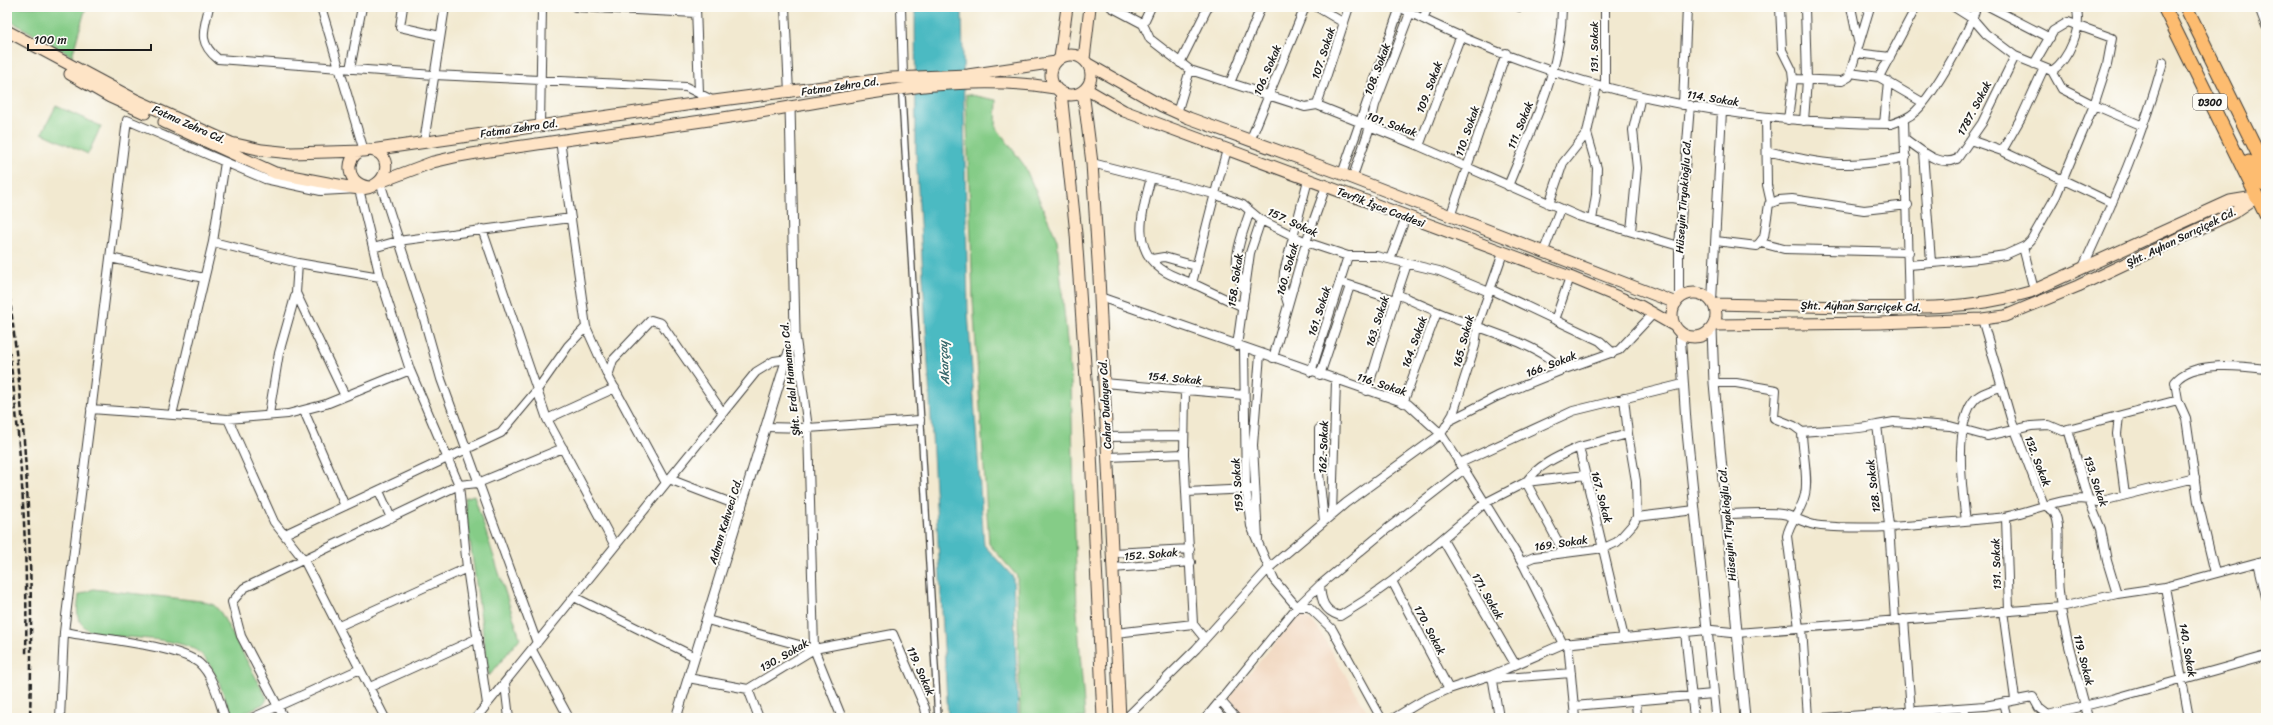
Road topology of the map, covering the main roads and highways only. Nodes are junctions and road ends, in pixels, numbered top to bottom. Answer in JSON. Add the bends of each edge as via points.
{"nodes":[{"id":1,"x":1067,"y":7,"type":"edge"},
{"id":2,"x":1090,"y":7,"type":"edge"},
{"id":3,"x":2164,"y":7,"type":"edge"},
{"id":4,"x":2186,"y":7,"type":"edge"},
{"id":5,"x":7,"y":31,"type":"edge"},
{"id":6,"x":7,"y":39,"type":"edge"},
{"id":7,"x":2189,"y":59,"type":"junction"},
{"id":8,"x":1058,"y":60,"type":"junction"},
{"id":9,"x":1086,"y":61,"type":"junction"},
{"id":10,"x":967,"y":79,"type":"junction"},
{"id":11,"x":910,"y":80,"type":"junction"},
{"id":12,"x":1058,"y":90,"type":"junction"},
{"id":13,"x":1084,"y":90,"type":"junction"},
{"id":14,"x":789,"y":93,"type":"junction"},
{"id":15,"x":790,"y":106,"type":"junction"},
{"id":16,"x":177,"y":123,"type":"junction"},
{"id":17,"x":364,"y":151,"type":"junction"},
{"id":18,"x":2266,"y":170,"type":"edge"},
{"id":19,"x":380,"y":182,"type":"junction"},
{"id":20,"x":2266,"y":186,"type":"edge"},
{"id":21,"x":364,"y":188,"type":"junction"},
{"id":22,"x":1380,"y":190,"type":"junction"},
{"id":23,"x":2261,"y":195,"type":"edge"},
{"id":24,"x":1374,"y":204,"type":"junction"},
{"id":25,"x":2266,"y":215,"type":"edge"},
{"id":26,"x":1677,"y":301,"type":"junction"},
{"id":27,"x":1713,"y":302,"type":"junction"},
{"id":28,"x":1714,"y":327,"type":"junction"},
{"id":29,"x":1677,"y":329,"type":"junction"},
{"id":30,"x":1103,"y":718,"type":"edge"},
{"id":31,"x":1120,"y":718,"type":"edge"}],
"edges":[{"from":1,"to":8,"type":"main road"},
{"from":2,"to":9,"type":"main road"},
{"from":3,"to":7,"type":"highway","number":"D300"},
{"from":4,"to":18,"type":"highway","number":"D300"},
{"from":5,"to":16,"type":"main road","name":"Fatma Zehra Cd."},
{"from":6,"to":16,"type":"main road","name":"Fatma Zehra Cd.","via":[[110,96]]},
{"from":7,"to":20,"type":"highway","via":[[2217,95],[2258,178]]},
{"from":7,"to":23,"type":"highway","number":"D300"},
{"from":8,"to":9,"type":"main road","via":[[1072,55]]},
{"from":8,"to":10,"type":"main road","name":"Fatma Zehra Cd."},
{"from":8,"to":12,"type":"main road","via":[[1051,75]]},
{"from":9,"to":13,"type":"main road","via":[[1091,77]]},
{"from":9,"to":22,"type":"main road","name":"Tevfik İşce Caddesi","via":[[1177,113]]},
{"from":10,"to":11,"type":"main road","name":"Fatma Zehra Cd."},
{"from":10,"to":12,"type":"main road","name":"Fatma Zehra Cd."},
{"from":11,"to":14,"type":"main road","name":"Fatma Zehra Cd."},
{"from":11,"to":15,"type":"main road","name":"Fatma Zehra Cd."},
{"from":12,"to":13,"type":"main road","via":[[1072,95]]},
{"from":12,"to":30,"type":"main road","name":"Cahar Dudayev Cd.","via":[[1076,234],[1091,452]]},
{"from":13,"to":24,"type":"main road","name":"Tevfik İşce Caddesi","via":[[1124,111]]},
{"from":13,"to":31,"type":"main road","name":"Cahar Dudayev Cd.","via":[[1092,163],[1100,297]]},
{"from":14,"to":15,"type":"main road"},
{"from":14,"to":17,"type":"main road","name":"Fatma Zehra Cd.","via":[[714,100]]},
{"from":15,"to":19,"type":"main road","name":"Fatma Zehra Cd.","via":[[452,157]]},
{"from":16,"to":17,"type":"main road","name":"Fatma Zehra Cd.","via":[[232,143],[262,150],[314,153]]},
{"from":16,"to":21,"type":"main road","name":"Fatma Zehra Cd.","via":[[275,173]]},
{"from":17,"to":19,"type":"main road","via":[[375,152],[384,160],[386,171]]},
{"from":17,"to":21,"type":"main road","via":[[358,153],[351,162],[351,174]]},
{"from":19,"to":21,"type":"main road"},
{"from":22,"to":24,"type":"main road"},
{"from":22,"to":26,"type":"main road","name":"Tevfik İşce Caddesi"},
{"from":23,"to":25,"type":"highway","number":"D300"},
{"from":23,"to":27,"type":"main road","name":"Şht. Ayhan Sarıçiçek Cd.","via":[[2230,201],[2034,290],[2003,300],[1980,304],[1909,308]]},
{"from":23,"to":28,"type":"main road","name":"Şht. Ayhan Sarıçiçek Cd.","via":[[2235,212],[2084,283],[2006,316],[1880,323]]},
{"from":24,"to":29,"type":"main road","name":"Tevfik İşce Caddesi","via":[[1640,306]]},
{"from":26,"to":27,"type":"main road","via":[[1692,293],[1699,293]]},
{"from":26,"to":29,"type":"main road","name":"Hüseyin Tiryakioğlu Cd.","via":[[1672,314]]},
{"from":27,"to":28,"type":"main road","name":"Hüseyin Tiryakioğlu Cd.","via":[[1717,314]]},
{"from":28,"to":29,"type":"main road","via":[[1707,334],[1693,338]]}]}
